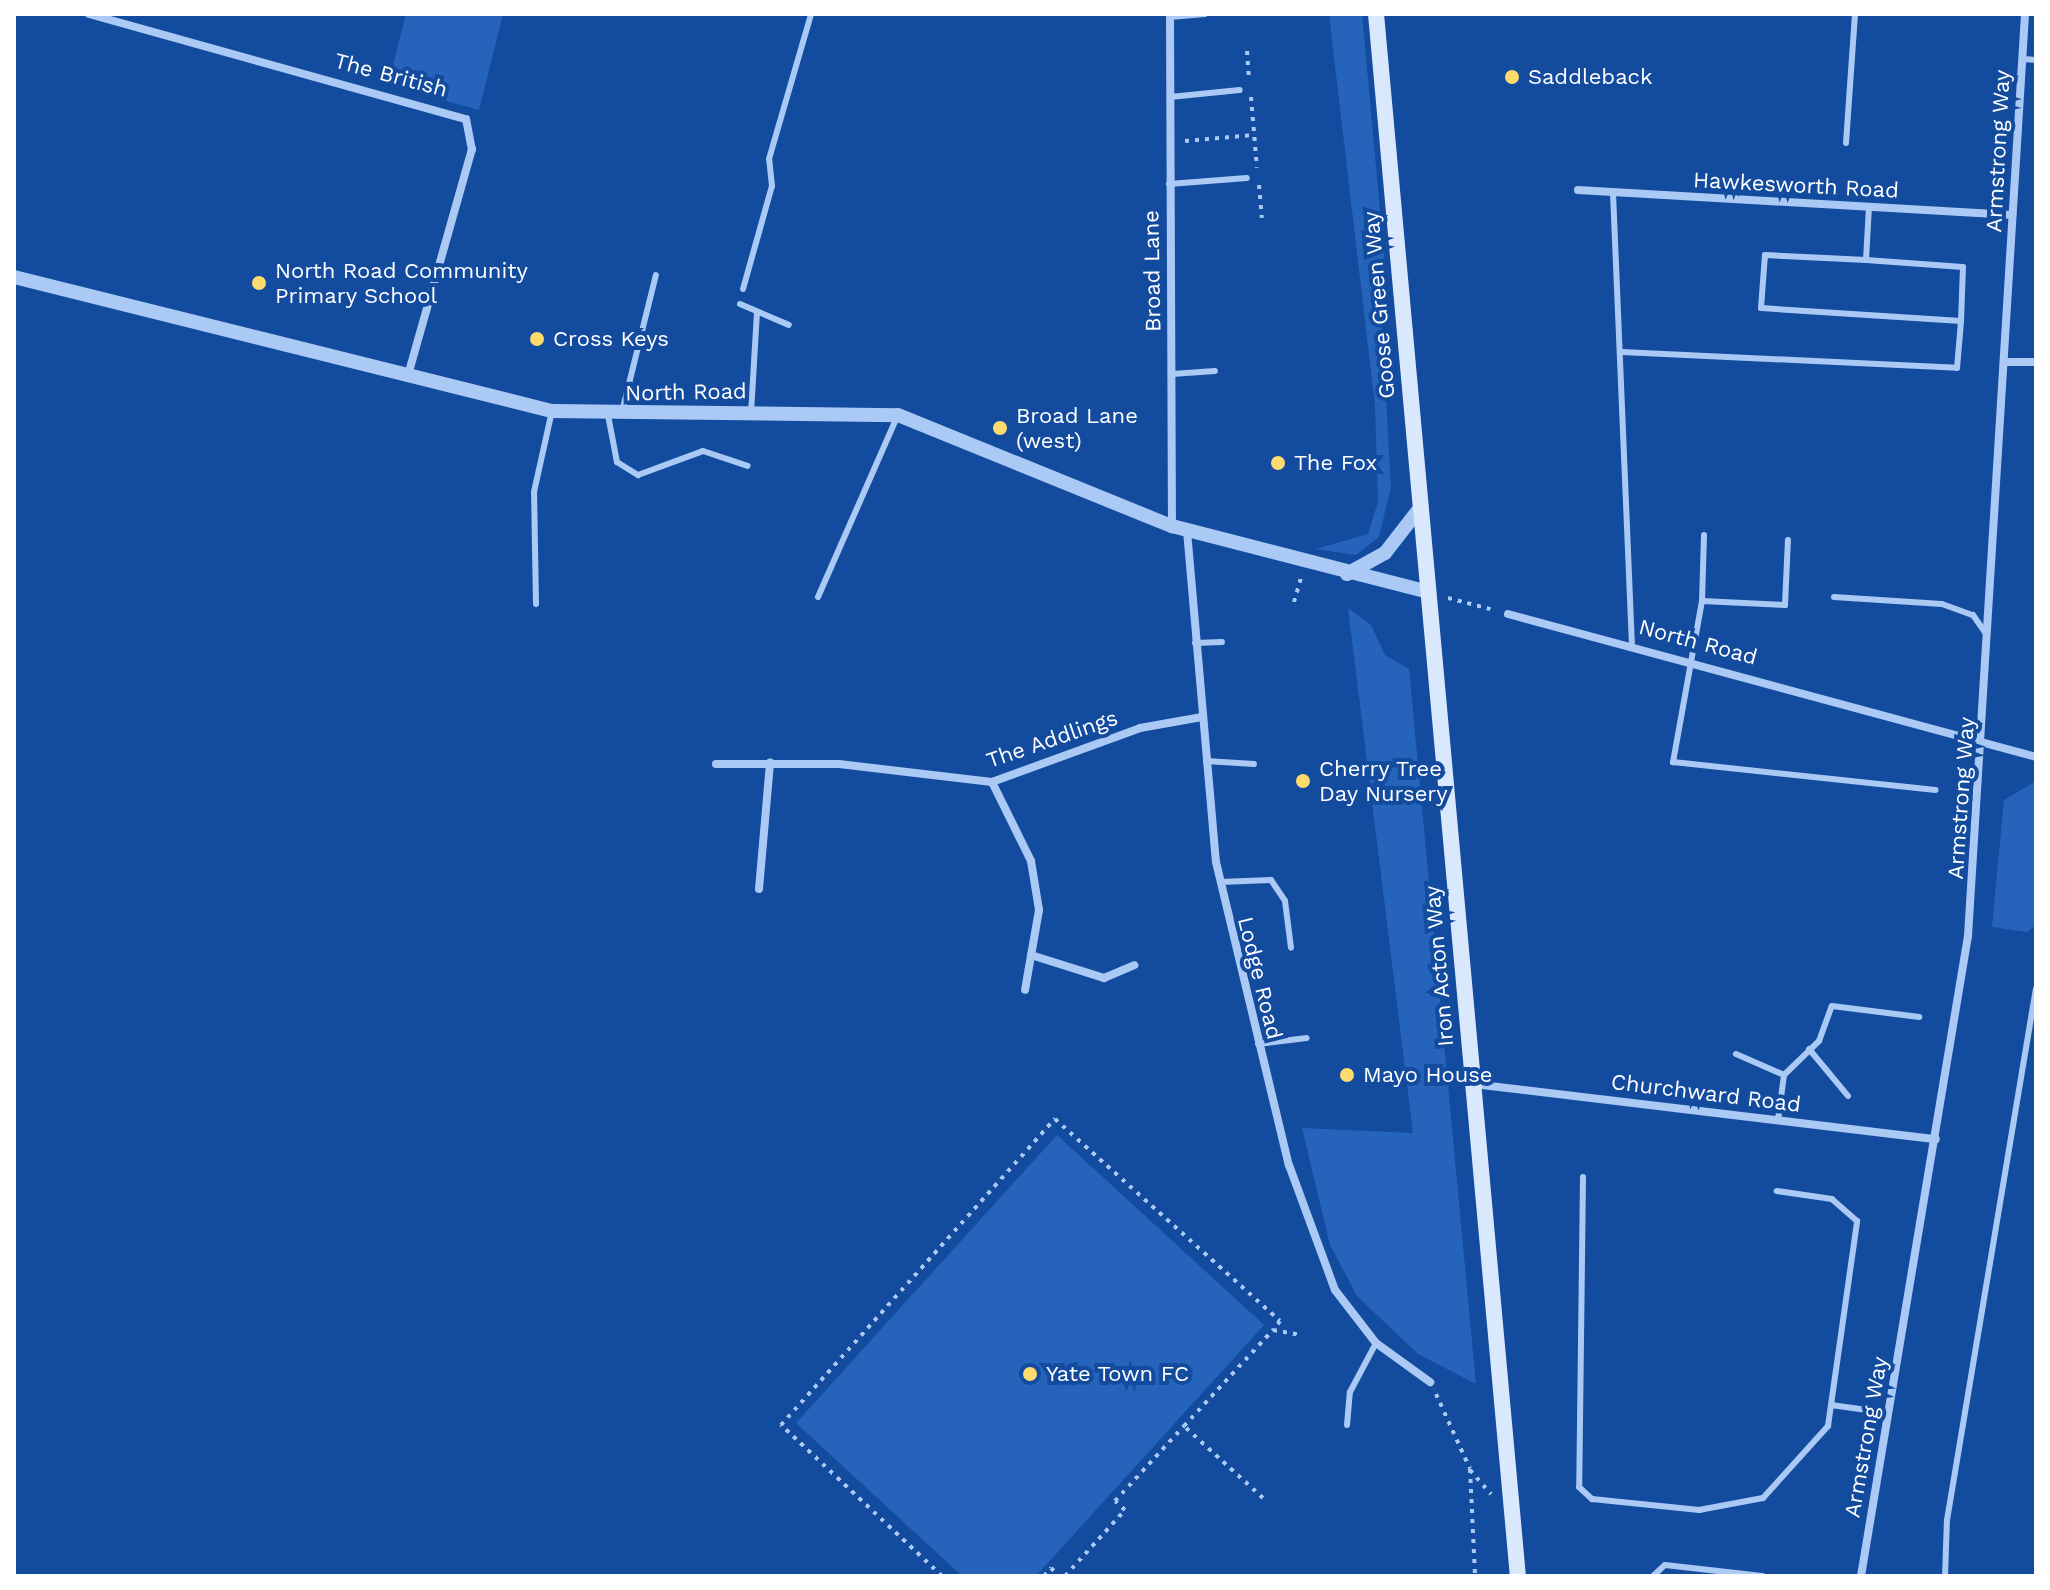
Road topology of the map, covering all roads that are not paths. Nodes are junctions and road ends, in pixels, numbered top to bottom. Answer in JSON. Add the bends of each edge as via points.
{"nodes":[{"id":1,"x":89,"y":14,"type":"edge"},
{"id":2,"x":811,"y":14,"type":"edge"},
{"id":3,"x":1205,"y":14,"type":"edge"},
{"id":4,"x":1376,"y":14,"type":"edge"},
{"id":5,"x":1855,"y":14,"type":"edge"},
{"id":6,"x":2025,"y":14,"type":"edge"},
{"id":7,"x":1170,"y":15,"type":"edge"},
{"id":8,"x":2022,"y":59,"type":"junction"},
{"id":9,"x":2036,"y":60,"type":"edge"},
{"id":10,"x":1240,"y":90,"type":"dead end"},
{"id":11,"x":1170,"y":97,"type":"junction"},
{"id":12,"x":1846,"y":143,"type":"dead end"},
{"id":13,"x":1247,"y":178,"type":"dead end"},
{"id":14,"x":1169,"y":184,"type":"junction"},
{"id":15,"x":1578,"y":190,"type":"dead end"},
{"id":16,"x":1613,"y":193,"type":"junction"},
{"id":17,"x":1869,"y":207,"type":"junction"},
{"id":18,"x":2012,"y":215,"type":"junction"},
{"id":19,"x":1866,"y":260,"type":"junction"},
{"id":20,"x":656,"y":275,"type":"dead end"},
{"id":21,"x":14,"y":277,"type":"edge"},
{"id":22,"x":743,"y":289,"type":"dead end"},
{"id":23,"x":740,"y":304,"type":"dead end"},
{"id":24,"x":757,"y":313,"type":"junction"},
{"id":25,"x":1961,"y":321,"type":"junction"},
{"id":26,"x":789,"y":325,"type":"dead end"},
{"id":27,"x":1622,"y":352,"type":"junction"},
{"id":28,"x":2005,"y":362,"type":"junction"},
{"id":29,"x":2036,"y":362,"type":"edge"},
{"id":30,"x":1215,"y":371,"type":"dead end"},
{"id":31,"x":1172,"y":374,"type":"junction"},
{"id":32,"x":407,"y":379,"type":"junction"},
{"id":33,"x":552,"y":411,"type":"junction"},
{"id":34,"x":751,"y":413,"type":"junction"},
{"id":35,"x":614,"y":415,"type":"junction"},
{"id":36,"x":898,"y":415,"type":"junction"},
{"id":37,"x":748,"y":466,"type":"dead end"},
{"id":38,"x":1420,"y":508,"type":"junction"},
{"id":39,"x":1172,"y":526,"type":"junction"},
{"id":40,"x":1187,"y":531,"type":"junction"},
{"id":41,"x":1704,"y":535,"type":"dead end"},
{"id":42,"x":1788,"y":540,"type":"dead end"},
{"id":43,"x":1347,"y":574,"type":"junction"},
{"id":44,"x":1425,"y":591,"type":"junction"},
{"id":45,"x":818,"y":597,"type":"dead end"},
{"id":46,"x":1834,"y":597,"type":"dead end"},
{"id":47,"x":1702,"y":601,"type":"junction"},
{"id":48,"x":536,"y":604,"type":"dead end"},
{"id":49,"x":1508,"y":614,"type":"road end"},
{"id":50,"x":1989,"y":638,"type":"junction"},
{"id":51,"x":1222,"y":642,"type":"dead end"},
{"id":52,"x":1195,"y":643,"type":"junction"},
{"id":53,"x":1632,"y":647,"type":"junction"},
{"id":54,"x":1687,"y":661,"type":"junction"},
{"id":55,"x":1202,"y":717,"type":"junction"},
{"id":56,"x":1983,"y":742,"type":"junction"},
{"id":57,"x":2036,"y":757,"type":"edge"},
{"id":58,"x":1206,"y":761,"type":"junction"},
{"id":59,"x":770,"y":762,"type":"junction"},
{"id":60,"x":716,"y":764,"type":"dead end"},
{"id":61,"x":1254,"y":764,"type":"dead end"},
{"id":62,"x":992,"y":782,"type":"junction"},
{"id":63,"x":1936,"y":790,"type":"dead end"},
{"id":64,"x":1220,"y":882,"type":"junction"},
{"id":65,"x":759,"y":889,"type":"dead end"},
{"id":66,"x":1291,"y":948,"type":"dead end"},
{"id":67,"x":1031,"y":955,"type":"junction"},
{"id":68,"x":1134,"y":965,"type":"dead end"},
{"id":69,"x":2036,"y":988,"type":"edge"},
{"id":70,"x":1025,"y":990,"type":"dead end"},
{"id":71,"x":1919,"y":1017,"type":"dead end"},
{"id":72,"x":1307,"y":1038,"type":"dead end"},
{"id":73,"x":1258,"y":1044,"type":"junction"},
{"id":74,"x":1809,"y":1049,"type":"junction"},
{"id":75,"x":1736,"y":1054,"type":"dead end"},
{"id":76,"x":1784,"y":1075,"type":"junction"},
{"id":77,"x":1472,"y":1083,"type":"junction"},
{"id":78,"x":1848,"y":1096,"type":"dead end"},
{"id":79,"x":1778,"y":1120,"type":"junction"},
{"id":80,"x":1936,"y":1139,"type":"junction"},
{"id":81,"x":1583,"y":1177,"type":"dead end"},
{"id":82,"x":1777,"y":1191,"type":"dead end"},
{"id":83,"x":1376,"y":1343,"type":"junction"},
{"id":84,"x":1430,"y":1382,"type":"road end"},
{"id":85,"x":1831,"y":1405,"type":"junction"},
{"id":86,"x":1888,"y":1413,"type":"junction"},
{"id":87,"x":1347,"y":1425,"type":"dead end"},
{"id":88,"x":1518,"y":1576,"type":"edge"},
{"id":89,"x":1653,"y":1576,"type":"edge"},
{"id":90,"x":1762,"y":1576,"type":"edge"},
{"id":91,"x":1861,"y":1576,"type":"edge"},
{"id":92,"x":1945,"y":1576,"type":"edge"}],
"edges":[{"from":1,"to":32,"type":"street","name":"The British","via":[[466,119],[472,149]]},
{"from":2,"to":22,"type":"lane","via":[[769,159],[772,186]]},
{"from":3,"to":7,"type":"lane"},
{"from":4,"to":38,"type":"main road","name":"Goose Green Way"},
{"from":5,"to":12,"type":"lane"},
{"from":6,"to":8,"type":"street","name":"Armstrong Way"},
{"from":7,"to":11,"type":"street","name":"Broad Lane"},
{"from":8,"to":9,"type":"lane"},
{"from":8,"to":18,"type":"street","name":"Armstrong Way"},
{"from":10,"to":11,"type":"lane"},
{"from":11,"to":14,"type":"street","name":"Broad Lane"},
{"from":13,"to":14,"type":"lane"},
{"from":14,"to":31,"type":"street","name":"Broad Lane"},
{"from":15,"to":16,"type":"street","name":"Hawkesworth Road"},
{"from":16,"to":17,"type":"street","name":"Hawkesworth Road"},
{"from":16,"to":27,"type":"lane"},
{"from":17,"to":18,"type":"street","name":"Hawkesworth Road"},
{"from":17,"to":19,"type":"lane"},
{"from":18,"to":28,"type":"street","name":"Armstrong Way"},
{"from":19,"to":25,"type":"lane","via":[[1963,267]]},
{"from":19,"to":25,"type":"lane","via":[[1765,255],[1761,308]]},
{"from":20,"to":35,"type":"lane"},
{"from":21,"to":32,"type":"street","name":"North Road"},
{"from":23,"to":24,"type":"lane"},
{"from":24,"to":26,"type":"lane"},
{"from":24,"to":34,"type":"lane"},
{"from":25,"to":27,"type":"lane","via":[[1957,368]]},
{"from":27,"to":53,"type":"lane"},
{"from":28,"to":29,"type":"street"},
{"from":28,"to":50,"type":"street","name":"Armstrong Way"},
{"from":30,"to":31,"type":"lane"},
{"from":31,"to":39,"type":"street","name":"Broad Lane"},
{"from":32,"to":33,"type":"street","name":"North Road"},
{"from":33,"to":35,"type":"street","name":"North Road"},
{"from":33,"to":48,"type":"lane","via":[[534,492]]},
{"from":34,"to":35,"type":"street","name":"North Road"},
{"from":34,"to":36,"type":"street","name":"North Road"},
{"from":35,"to":37,"type":"lane","via":[[617,462],[638,475],[691,452]]},
{"from":36,"to":39,"type":"street","name":"North Road"},
{"from":36,"to":45,"type":"lane"},
{"from":38,"to":43,"type":"street","via":[[1385,553]]},
{"from":38,"to":44,"type":"main road","name":"Goose Green Way"},
{"from":39,"to":40,"type":"street","name":"North Road"},
{"from":40,"to":43,"type":"street","name":"North Road"},
{"from":40,"to":52,"type":"street","name":"Lodge Road"},
{"from":41,"to":47,"type":"lane"},
{"from":42,"to":47,"type":"lane","via":[[1785,605]]},
{"from":43,"to":44,"type":"street","name":"North Road"},
{"from":44,"to":77,"type":"main road","name":"Iron Acton Way"},
{"from":46,"to":50,"type":"lane","via":[[1942,604],[1973,615]]},
{"from":47,"to":54,"type":"lane"},
{"from":49,"to":53,"type":"street","name":"North Road"},
{"from":50,"to":56,"type":"street","name":"Armstrong Way"},
{"from":51,"to":52,"type":"lane"},
{"from":52,"to":55,"type":"street","name":"Lodge Road"},
{"from":53,"to":54,"type":"street","name":"North Road"},
{"from":54,"to":56,"type":"street","name":"North Road"},
{"from":54,"to":63,"type":"lane","via":[[1673,762]]},
{"from":55,"to":58,"type":"street","name":"Lodge Road"},
{"from":55,"to":62,"type":"street","name":"The Addlings","via":[[1140,728]]},
{"from":56,"to":57,"type":"street","name":"North Road"},
{"from":56,"to":80,"type":"street","name":"Armstrong Way","via":[[1968,936]]},
{"from":58,"to":61,"type":"lane"},
{"from":58,"to":64,"type":"street","name":"Lodge Road"},
{"from":59,"to":60,"type":"street","name":"The Addlings"},
{"from":59,"to":62,"type":"street","name":"The Addlings"},
{"from":59,"to":65,"type":"street"},
{"from":62,"to":67,"type":"street","via":[[1031,861],[1039,910]]},
{"from":64,"to":66,"type":"lane","via":[[1271,880],[1281,888]]},
{"from":64,"to":73,"type":"street","name":"Lodge Road"},
{"from":67,"to":68,"type":"street","via":[[1104,978]]},
{"from":67,"to":70,"type":"street"},
{"from":69,"to":92,"type":"lane","via":[[1947,1520]]},
{"from":71,"to":74,"type":"lane","via":[[1832,1006]]},
{"from":72,"to":73,"type":"lane"},
{"from":73,"to":83,"type":"street","name":"Lodge Road","via":[[1314,1245],[1335,1290]]},
{"from":74,"to":76,"type":"lane"},
{"from":74,"to":78,"type":"lane"},
{"from":75,"to":76,"type":"lane"},
{"from":76,"to":79,"type":"lane"},
{"from":77,"to":79,"type":"street","name":"Churchward Road"},
{"from":77,"to":88,"type":"main road","name":"Iron Acton Way"},
{"from":79,"to":80,"type":"street","name":"Churchward Road"},
{"from":80,"to":86,"type":"street","name":"Armstrong Way"},
{"from":81,"to":85,"type":"lane","via":[[1579,1487],[1592,1499],[1699,1510],[1763,1498],[1828,1426]]},
{"from":82,"to":85,"type":"lane","via":[[1832,1199],[1857,1221]]},
{"from":83,"to":84,"type":"street","name":"Lodge Road"},
{"from":83,"to":87,"type":"lane","via":[[1350,1392]]},
{"from":85,"to":86,"type":"lane"},
{"from":86,"to":91,"type":"street","name":"Armstrong Way"},
{"from":89,"to":90,"type":"lane","via":[[1665,1565]]}]}
